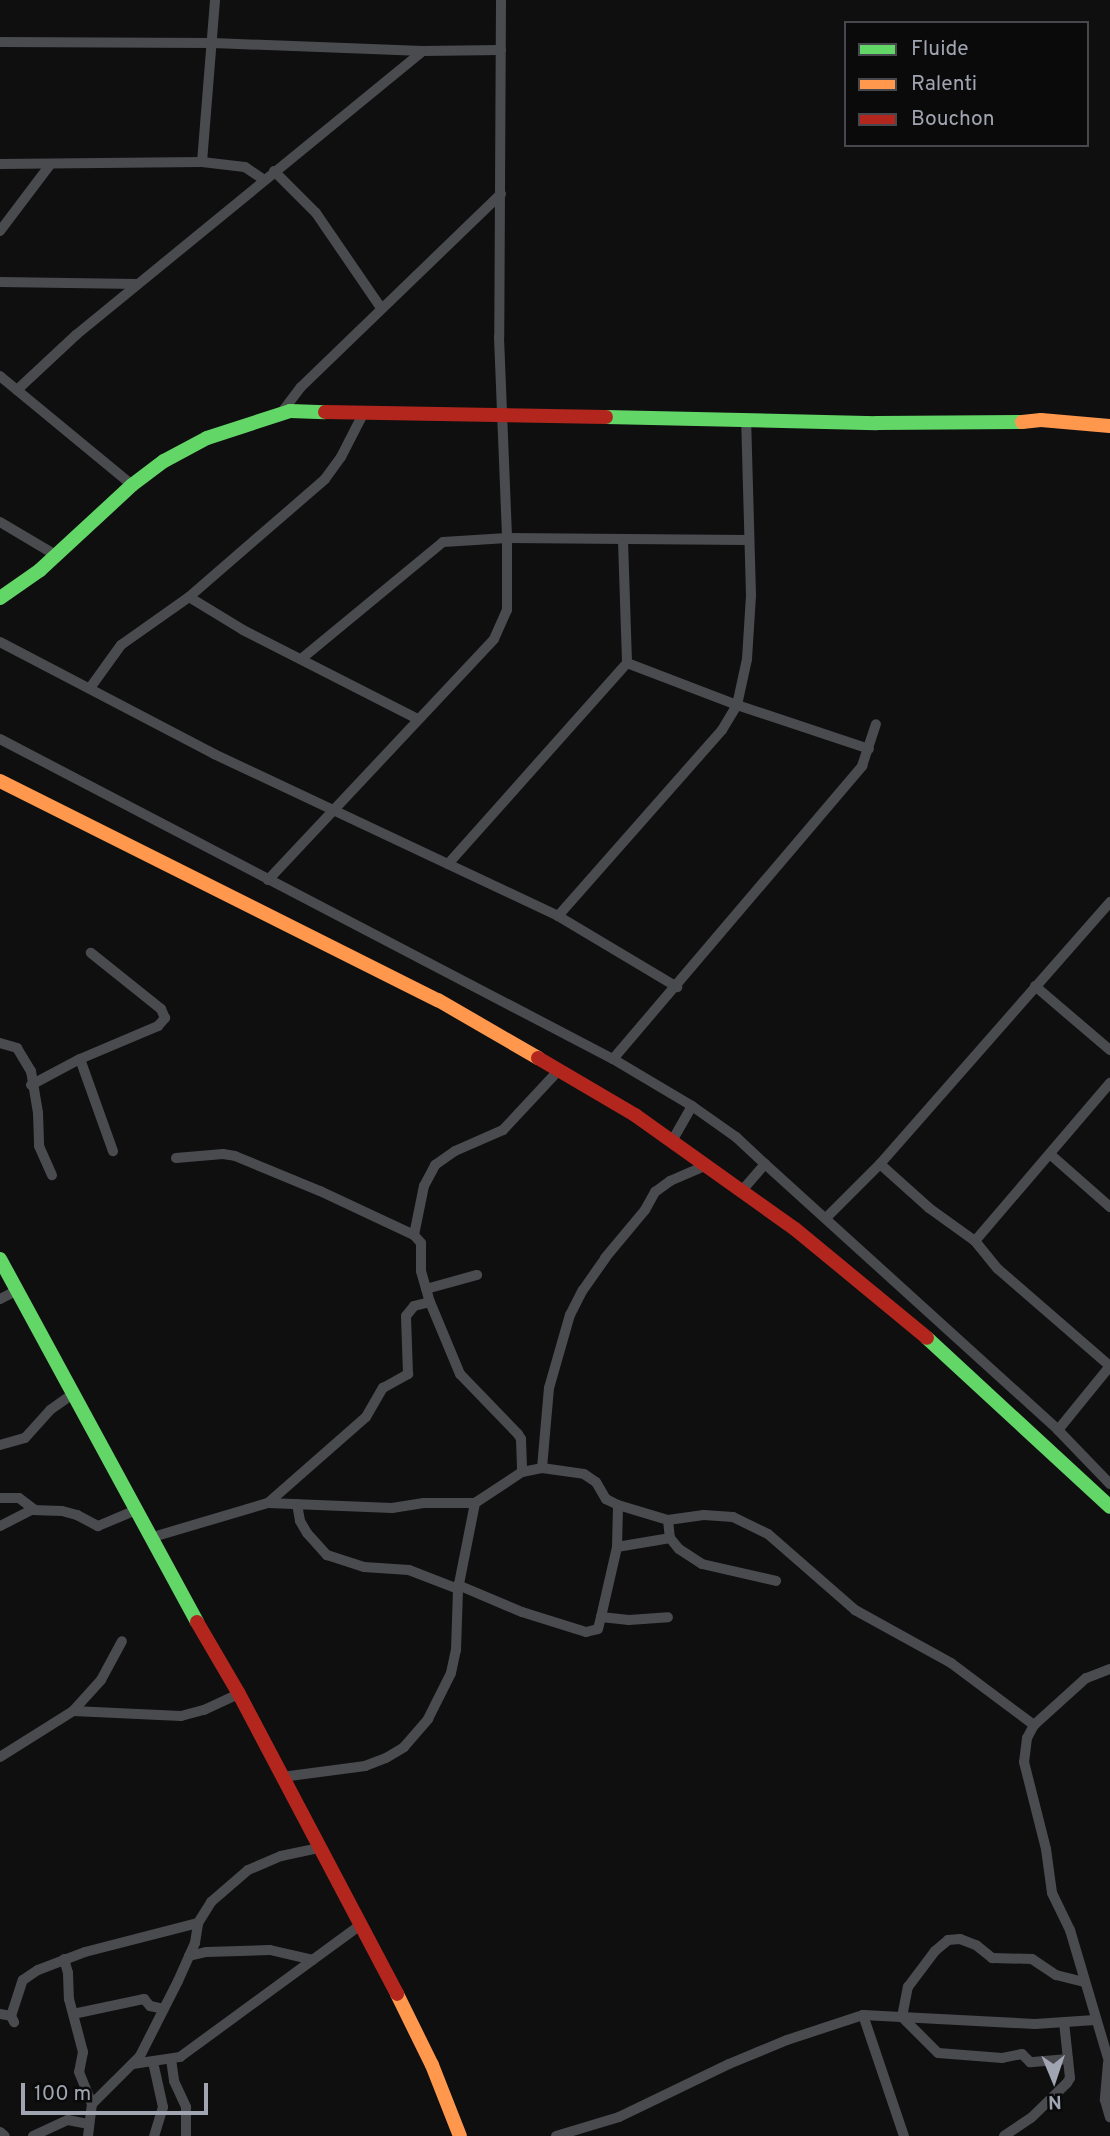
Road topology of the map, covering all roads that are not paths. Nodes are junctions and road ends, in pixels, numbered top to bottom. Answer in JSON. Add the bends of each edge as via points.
{"nodes":[{"id":1,"x":215,"y":0,"type":"edge"},
{"id":2,"x":501,"y":0,"type":"edge"},
{"id":3,"x":213,"y":43,"type":"junction"},
{"id":4,"x":2,"y":44,"type":"edge"},
{"id":5,"x":501,"y":50,"type":"junction"},
{"id":6,"x":423,"y":51,"type":"junction"},
{"id":7,"x":202,"y":162,"type":"junction"},
{"id":8,"x":0,"y":164,"type":"edge"},
{"id":9,"x":50,"y":165,"type":"junction"},
{"id":10,"x":274,"y":171,"type":"junction"},
{"id":11,"x":264,"y":180,"type":"junction"},
{"id":12,"x":500,"y":194,"type":"junction"},
{"id":13,"x":0,"y":231,"type":"edge"},
{"id":14,"x":0,"y":282,"type":"edge"},
{"id":15,"x":137,"y":284,"type":"junction"},
{"id":16,"x":382,"y":308,"type":"junction"},
{"id":17,"x":0,"y":376,"type":"edge"},
{"id":18,"x":17,"y":390,"type":"junction"},
{"id":19,"x":282,"y":412,"type":"junction"},
{"id":20,"x":364,"y":412,"type":"junction"},
{"id":21,"x":502,"y":414,"type":"junction"},
{"id":22,"x":746,"y":421,"type":"junction"},
{"id":23,"x":1110,"y":426,"type":"edge"},
{"id":24,"x":132,"y":485,"type":"junction"},
{"id":25,"x":0,"y":522,"type":"edge"},
{"id":26,"x":507,"y":538,"type":"junction"},
{"id":27,"x":747,"y":540,"type":"junction"},
{"id":28,"x":623,"y":541,"type":"junction"},
{"id":29,"x":54,"y":554,"type":"junction"},
{"id":30,"x":189,"y":597,"type":"junction"},
{"id":31,"x":0,"y":598,"type":"edge"},
{"id":32,"x":0,"y":642,"type":"edge"},
{"id":33,"x":301,"y":659,"type":"junction"},
{"id":34,"x":627,"y":663,"type":"junction"},
{"id":35,"x":90,"y":688,"type":"junction"},
{"id":36,"x":737,"y":705,"type":"junction"},
{"id":37,"x":418,"y":719,"type":"junction"},
{"id":38,"x":876,"y":724,"type":"dead end"},
{"id":39,"x":0,"y":739,"type":"edge"},
{"id":40,"x":869,"y":749,"type":"junction"},
{"id":41,"x":0,"y":781,"type":"edge"},
{"id":42,"x":332,"y":810,"type":"junction"},
{"id":43,"x":448,"y":864,"type":"junction"},
{"id":44,"x":268,"y":880,"type":"junction"},
{"id":45,"x":1110,"y":902,"type":"edge"},
{"id":46,"x":558,"y":916,"type":"junction"},
{"id":47,"x":91,"y":953,"type":"dead end"},
{"id":48,"x":1035,"y":986,"type":"junction"},
{"id":49,"x":677,"y":987,"type":"junction"},
{"id":50,"x":0,"y":1043,"type":"edge"},
{"id":51,"x":1110,"y":1050,"type":"edge"},
{"id":52,"x":80,"y":1059,"type":"junction"},
{"id":53,"x":613,"y":1059,"type":"junction"},
{"id":54,"x":558,"y":1071,"type":"junction"},
{"id":55,"x":1110,"y":1083,"type":"edge"},
{"id":56,"x":32,"y":1085,"type":"junction"},
{"id":57,"x":692,"y":1106,"type":"junction"},
{"id":58,"x":672,"y":1141,"type":"junction"},
{"id":59,"x":113,"y":1151,"type":"dead end"},
{"id":60,"x":1051,"y":1155,"type":"junction"},
{"id":61,"x":176,"y":1158,"type":"dead end"},
{"id":62,"x":707,"y":1164,"type":"junction"},
{"id":63,"x":765,"y":1164,"type":"junction"},
{"id":64,"x":880,"y":1164,"type":"junction"},
{"id":65,"x":52,"y":1175,"type":"dead end"},
{"id":66,"x":742,"y":1190,"type":"junction"},
{"id":67,"x":1110,"y":1207,"type":"edge"},
{"id":68,"x":826,"y":1217,"type":"junction"},
{"id":69,"x":414,"y":1235,"type":"junction"},
{"id":70,"x":975,"y":1241,"type":"junction"},
{"id":71,"x":0,"y":1259,"type":"edge"},
{"id":72,"x":477,"y":1275,"type":"dead end"},
{"id":73,"x":426,"y":1289,"type":"junction"},
{"id":74,"x":16,"y":1291,"type":"junction"},
{"id":75,"x":0,"y":1299,"type":"edge"},
{"id":76,"x":430,"y":1302,"type":"junction"},
{"id":77,"x":1110,"y":1366,"type":"edge"},
{"id":78,"x":73,"y":1394,"type":"junction"},
{"id":79,"x":1058,"y":1430,"type":"junction"},
{"id":80,"x":0,"y":1445,"type":"edge"},
{"id":81,"x":542,"y":1468,"type":"junction"},
{"id":82,"x":522,"y":1472,"type":"junction"},
{"id":83,"x":1110,"y":1484,"type":"edge"},
{"id":84,"x":0,"y":1499,"type":"edge"},
{"id":85,"x":268,"y":1503,"type":"junction"},
{"id":86,"x":475,"y":1503,"type":"junction"},
{"id":87,"x":297,"y":1504,"type":"junction"},
{"id":88,"x":618,"y":1504,"type":"junction"},
{"id":89,"x":1110,"y":1507,"type":"edge"},
{"id":90,"x":35,"y":1510,"type":"junction"},
{"id":91,"x":136,"y":1510,"type":"junction"},
{"id":92,"x":668,"y":1520,"type":"junction"},
{"id":93,"x":0,"y":1526,"type":"edge"},
{"id":94,"x":153,"y":1537,"type":"junction"},
{"id":95,"x":670,"y":1538,"type":"junction"},
{"id":96,"x":617,"y":1547,"type":"junction"},
{"id":97,"x":776,"y":1581,"type":"dead end"},
{"id":98,"x":458,"y":1587,"type":"junction"},
{"id":99,"x":601,"y":1617,"type":"junction"},
{"id":100,"x":668,"y":1618,"type":"dead end"},
{"id":101,"x":122,"y":1641,"type":"dead end"},
{"id":102,"x":1110,"y":1670,"type":"edge"},
{"id":103,"x":239,"y":1694,"type":"junction"},
{"id":104,"x":73,"y":1710,"type":"junction"},
{"id":105,"x":1034,"y":1725,"type":"junction"},
{"id":106,"x":1,"y":1755,"type":"edge"},
{"id":107,"x":282,"y":1777,"type":"junction"},
{"id":108,"x":318,"y":1848,"type":"junction"},
{"id":109,"x":198,"y":1923,"type":"junction"},
{"id":110,"x":362,"y":1924,"type":"junction"},
{"id":111,"x":189,"y":1955,"type":"junction"},
{"id":112,"x":64,"y":1959,"type":"junction"},
{"id":113,"x":313,"y":1960,"type":"junction"},
{"id":114,"x":1084,"y":1982,"type":"junction"},
{"id":115,"x":164,"y":2009,"type":"junction"},
{"id":116,"x":73,"y":2014,"type":"junction"},
{"id":117,"x":863,"y":2015,"type":"junction"},
{"id":118,"x":8,"y":2017,"type":"edge"},
{"id":119,"x":902,"y":2017,"type":"junction"},
{"id":120,"x":1095,"y":2020,"type":"junction"},
{"id":121,"x":1064,"y":2022,"type":"junction"},
{"id":122,"x":172,"y":2059,"type":"junction"},
{"id":123,"x":1068,"y":2059,"type":"junction"},
{"id":124,"x":153,"y":2062,"type":"junction"},
{"id":125,"x":133,"y":2064,"type":"junction"},
{"id":126,"x":1109,"y":2064,"type":"edge"},
{"id":127,"x":92,"y":2105,"type":"junction"},
{"id":128,"x":1110,"y":2117,"type":"edge"},
{"id":129,"x":88,"y":2124,"type":"junction"},
{"id":130,"x":0,"y":2132,"type":"edge"},
{"id":131,"x":5,"y":2136,"type":"edge"},
{"id":132,"x":33,"y":2136,"type":"edge"},
{"id":133,"x":88,"y":2136,"type":"edge"},
{"id":134,"x":155,"y":2136,"type":"edge"},
{"id":135,"x":186,"y":2136,"type":"edge"},
{"id":136,"x":460,"y":2136,"type":"edge"},
{"id":137,"x":556,"y":2136,"type":"edge"},
{"id":138,"x":904,"y":2136,"type":"edge"},
{"id":139,"x":1004,"y":2136,"type":"edge"}],
"edges":[{"from":1,"to":3,"type":"street"},
{"from":2,"to":5,"type":"street"},
{"from":3,"to":4,"type":"street"},
{"from":3,"to":6,"type":"street"},
{"from":3,"to":7,"type":"street"},
{"from":5,"to":6,"type":"street"},
{"from":5,"to":12,"type":"street"},
{"from":6,"to":10,"type":"street"},
{"from":7,"to":9,"type":"street"},
{"from":7,"to":11,"type":"street","via":[[245,167]]},
{"from":8,"to":9,"type":"street"},
{"from":9,"to":13,"type":"street"},
{"from":10,"to":11,"type":"street"},
{"from":10,"to":16,"type":"street","via":[[316,213]]},
{"from":11,"to":15,"type":"street"},
{"from":12,"to":16,"type":"street"},
{"from":12,"to":21,"type":"street"},
{"from":14,"to":15,"type":"street"},
{"from":15,"to":18,"type":"street"},
{"from":16,"to":19,"type":"street","via":[[300,387]]},
{"from":17,"to":18,"type":"street"},
{"from":18,"to":24,"type":"street"},
{"from":19,"to":20,"type":"street"},
{"from":19,"to":24,"type":"street","via":[[208,439],[164,461]]},
{"from":20,"to":21,"type":"street"},
{"from":20,"to":30,"type":"street","via":[[325,479]]},
{"from":21,"to":22,"type":"street"},
{"from":21,"to":26,"type":"street"},
{"from":22,"to":23,"type":"street","via":[[993,424],[1041,419]]},
{"from":22,"to":27,"type":"street"},
{"from":24,"to":29,"type":"street"},
{"from":25,"to":29,"type":"street"},
{"from":26,"to":28,"type":"street"},
{"from":26,"to":33,"type":"street","via":[[443,542]]},
{"from":26,"to":37,"type":"street","via":[[503,622],[494,639]]},
{"from":27,"to":28,"type":"street"},
{"from":27,"to":36,"type":"street","via":[[751,595],[747,659]]},
{"from":28,"to":34,"type":"street"},
{"from":29,"to":31,"type":"street","via":[[40,570]]},
{"from":30,"to":33,"type":"street"},
{"from":30,"to":35,"type":"street","via":[[121,645]]},
{"from":32,"to":35,"type":"street"},
{"from":33,"to":37,"type":"street"},
{"from":34,"to":36,"type":"street"},
{"from":34,"to":43,"type":"street"},
{"from":35,"to":42,"type":"street"},
{"from":36,"to":40,"type":"street"},
{"from":36,"to":46,"type":"street","via":[[722,730]]},
{"from":37,"to":42,"type":"street"},
{"from":38,"to":40,"type":"street"},
{"from":39,"to":44,"type":"street"},
{"from":40,"to":49,"type":"street","via":[[862,766]]},
{"from":41,"to":54,"type":"street","via":[[416,988]]},
{"from":42,"to":43,"type":"street"},
{"from":42,"to":44,"type":"street"},
{"from":43,"to":46,"type":"street"},
{"from":44,"to":53,"type":"street"},
{"from":45,"to":48,"type":"street"},
{"from":46,"to":49,"type":"street"},
{"from":47,"to":52,"type":"street","via":[[161,1009],[165,1018],[158,1026]]},
{"from":48,"to":51,"type":"street"},
{"from":48,"to":64,"type":"street"},
{"from":49,"to":53,"type":"street"},
{"from":50,"to":56,"type":"street","via":[[17,1048],[26,1059]]},
{"from":52,"to":56,"type":"street"},
{"from":52,"to":59,"type":"street"},
{"from":53,"to":57,"type":"street"},
{"from":54,"to":58,"type":"street"},
{"from":54,"to":69,"type":"street","via":[[503,1130],[435,1165],[425,1186]]},
{"from":55,"to":60,"type":"street"},
{"from":56,"to":65,"type":"street","via":[[39,1146]]},
{"from":57,"to":58,"type":"street"},
{"from":57,"to":63,"type":"street"},
{"from":58,"to":62,"type":"street"},
{"from":60,"to":67,"type":"street"},
{"from":60,"to":70,"type":"street"},
{"from":61,"to":69,"type":"street","via":[[234,1156]]},
{"from":62,"to":66,"type":"street"},
{"from":62,"to":81,"type":"street","via":[[656,1192],[583,1290],[570,1315],[549,1388]]},
{"from":63,"to":66,"type":"street"},
{"from":63,"to":68,"type":"street"},
{"from":64,"to":68,"type":"street"},
{"from":64,"to":70,"type":"street"},
{"from":66,"to":89,"type":"street","via":[[895,1309]]},
{"from":68,"to":79,"type":"street"},
{"from":69,"to":73,"type":"street","via":[[421,1243]]},
{"from":70,"to":77,"type":"street","via":[[998,1269]]},
{"from":71,"to":74,"type":"street"},
{"from":72,"to":73,"type":"street"},
{"from":73,"to":76,"type":"street"},
{"from":74,"to":75,"type":"street"},
{"from":74,"to":78,"type":"street"},
{"from":76,"to":82,"type":"street","via":[[460,1374],[521,1438]]},
{"from":76,"to":85,"type":"street","via":[[414,1306],[406,1316],[408,1374],[383,1388],[366,1418]]},
{"from":77,"to":79,"type":"street"},
{"from":78,"to":80,"type":"street","via":[[50,1410],[25,1438]]},
{"from":78,"to":91,"type":"street"},
{"from":79,"to":83,"type":"street"},
{"from":81,"to":82,"type":"street"},
{"from":81,"to":88,"type":"street","via":[[584,1474],[596,1482],[606,1499]]},
{"from":82,"to":86,"type":"street"},
{"from":84,"to":90,"type":"street","via":[[19,1498]]},
{"from":85,"to":87,"type":"street"},
{"from":85,"to":94,"type":"street"},
{"from":86,"to":87,"type":"street","via":[[392,1508]]},
{"from":86,"to":98,"type":"street"},
{"from":87,"to":98,"type":"street","via":[[307,1533],[327,1555],[364,1567],[409,1570]]},
{"from":88,"to":92,"type":"street"},
{"from":88,"to":96,"type":"street"},
{"from":90,"to":91,"type":"street","via":[[77,1515],[98,1526]]},
{"from":90,"to":93,"type":"street"},
{"from":91,"to":94,"type":"street"},
{"from":92,"to":95,"type":"street"},
{"from":92,"to":105,"type":"street","via":[[733,1517],[768,1534],[855,1610],[951,1663]]},
{"from":94,"to":103,"type":"street"},
{"from":95,"to":96,"type":"street"},
{"from":95,"to":97,"type":"street","via":[[684,1555],[702,1564]]},
{"from":96,"to":99,"type":"street"},
{"from":98,"to":99,"type":"street","via":[[586,1632],[598,1629]]},
{"from":98,"to":107,"type":"street","via":[[451,1673],[428,1719],[404,1747],[365,1766]]},
{"from":99,"to":100,"type":"street"},
{"from":101,"to":104,"type":"street","via":[[101,1680]]},
{"from":102,"to":105,"type":"street","via":[[1086,1678]]},
{"from":103,"to":104,"type":"street","via":[[181,1716]]},
{"from":103,"to":107,"type":"street"},
{"from":104,"to":106,"type":"street"},
{"from":105,"to":114,"type":"street","via":[[1024,1762],[1052,1893],[1070,1930]]},
{"from":107,"to":108,"type":"street"},
{"from":108,"to":109,"type":"street","via":[[248,1870],[221,1891]]},
{"from":108,"to":110,"type":"street"},
{"from":109,"to":111,"type":"street"},
{"from":109,"to":112,"type":"street"},
{"from":110,"to":113,"type":"street"},
{"from":110,"to":136,"type":"street","via":[[432,2065]]},
{"from":111,"to":113,"type":"street","via":[[270,1950]]},
{"from":111,"to":115,"type":"street"},
{"from":112,"to":116,"type":"street"},
{"from":112,"to":118,"type":"street","via":[[23,1980]]},
{"from":113,"to":122,"type":"street","via":[[202,2043]]},
{"from":114,"to":119,"type":"street","via":[[1056,1975],[1036,1960],[992,1958],[976,1945],[948,1940],[908,1987]]},
{"from":114,"to":120,"type":"street"},
{"from":115,"to":116,"type":"street","via":[[150,2006],[144,1999]]},
{"from":115,"to":125,"type":"street"},
{"from":116,"to":127,"type":"street","via":[[83,2052],[79,2072]]},
{"from":117,"to":119,"type":"street"},
{"from":117,"to":137,"type":"street","via":[[752,2054],[619,2117]]},
{"from":117,"to":138,"type":"street"},
{"from":119,"to":121,"type":"street"},
{"from":119,"to":123,"type":"street","via":[[938,2053],[1002,2058],[1022,2054],[1030,2062]]},
{"from":120,"to":121,"type":"street"},
{"from":120,"to":126,"type":"street"},
{"from":121,"to":123,"type":"street"},
{"from":122,"to":124,"type":"street"},
{"from":122,"to":135,"type":"street","via":[[174,2081],[186,2107]]},
{"from":123,"to":139,"type":"street","via":[[1067,2084]]},
{"from":124,"to":125,"type":"street"},
{"from":124,"to":134,"type":"street","via":[[163,2107]]},
{"from":125,"to":127,"type":"street"},
{"from":126,"to":128,"type":"street","via":[[1105,2099]]},
{"from":127,"to":129,"type":"street"},
{"from":129,"to":132,"type":"street","via":[[68,2120]]},
{"from":129,"to":133,"type":"street"},
{"from":130,"to":131,"type":"street"}]}
